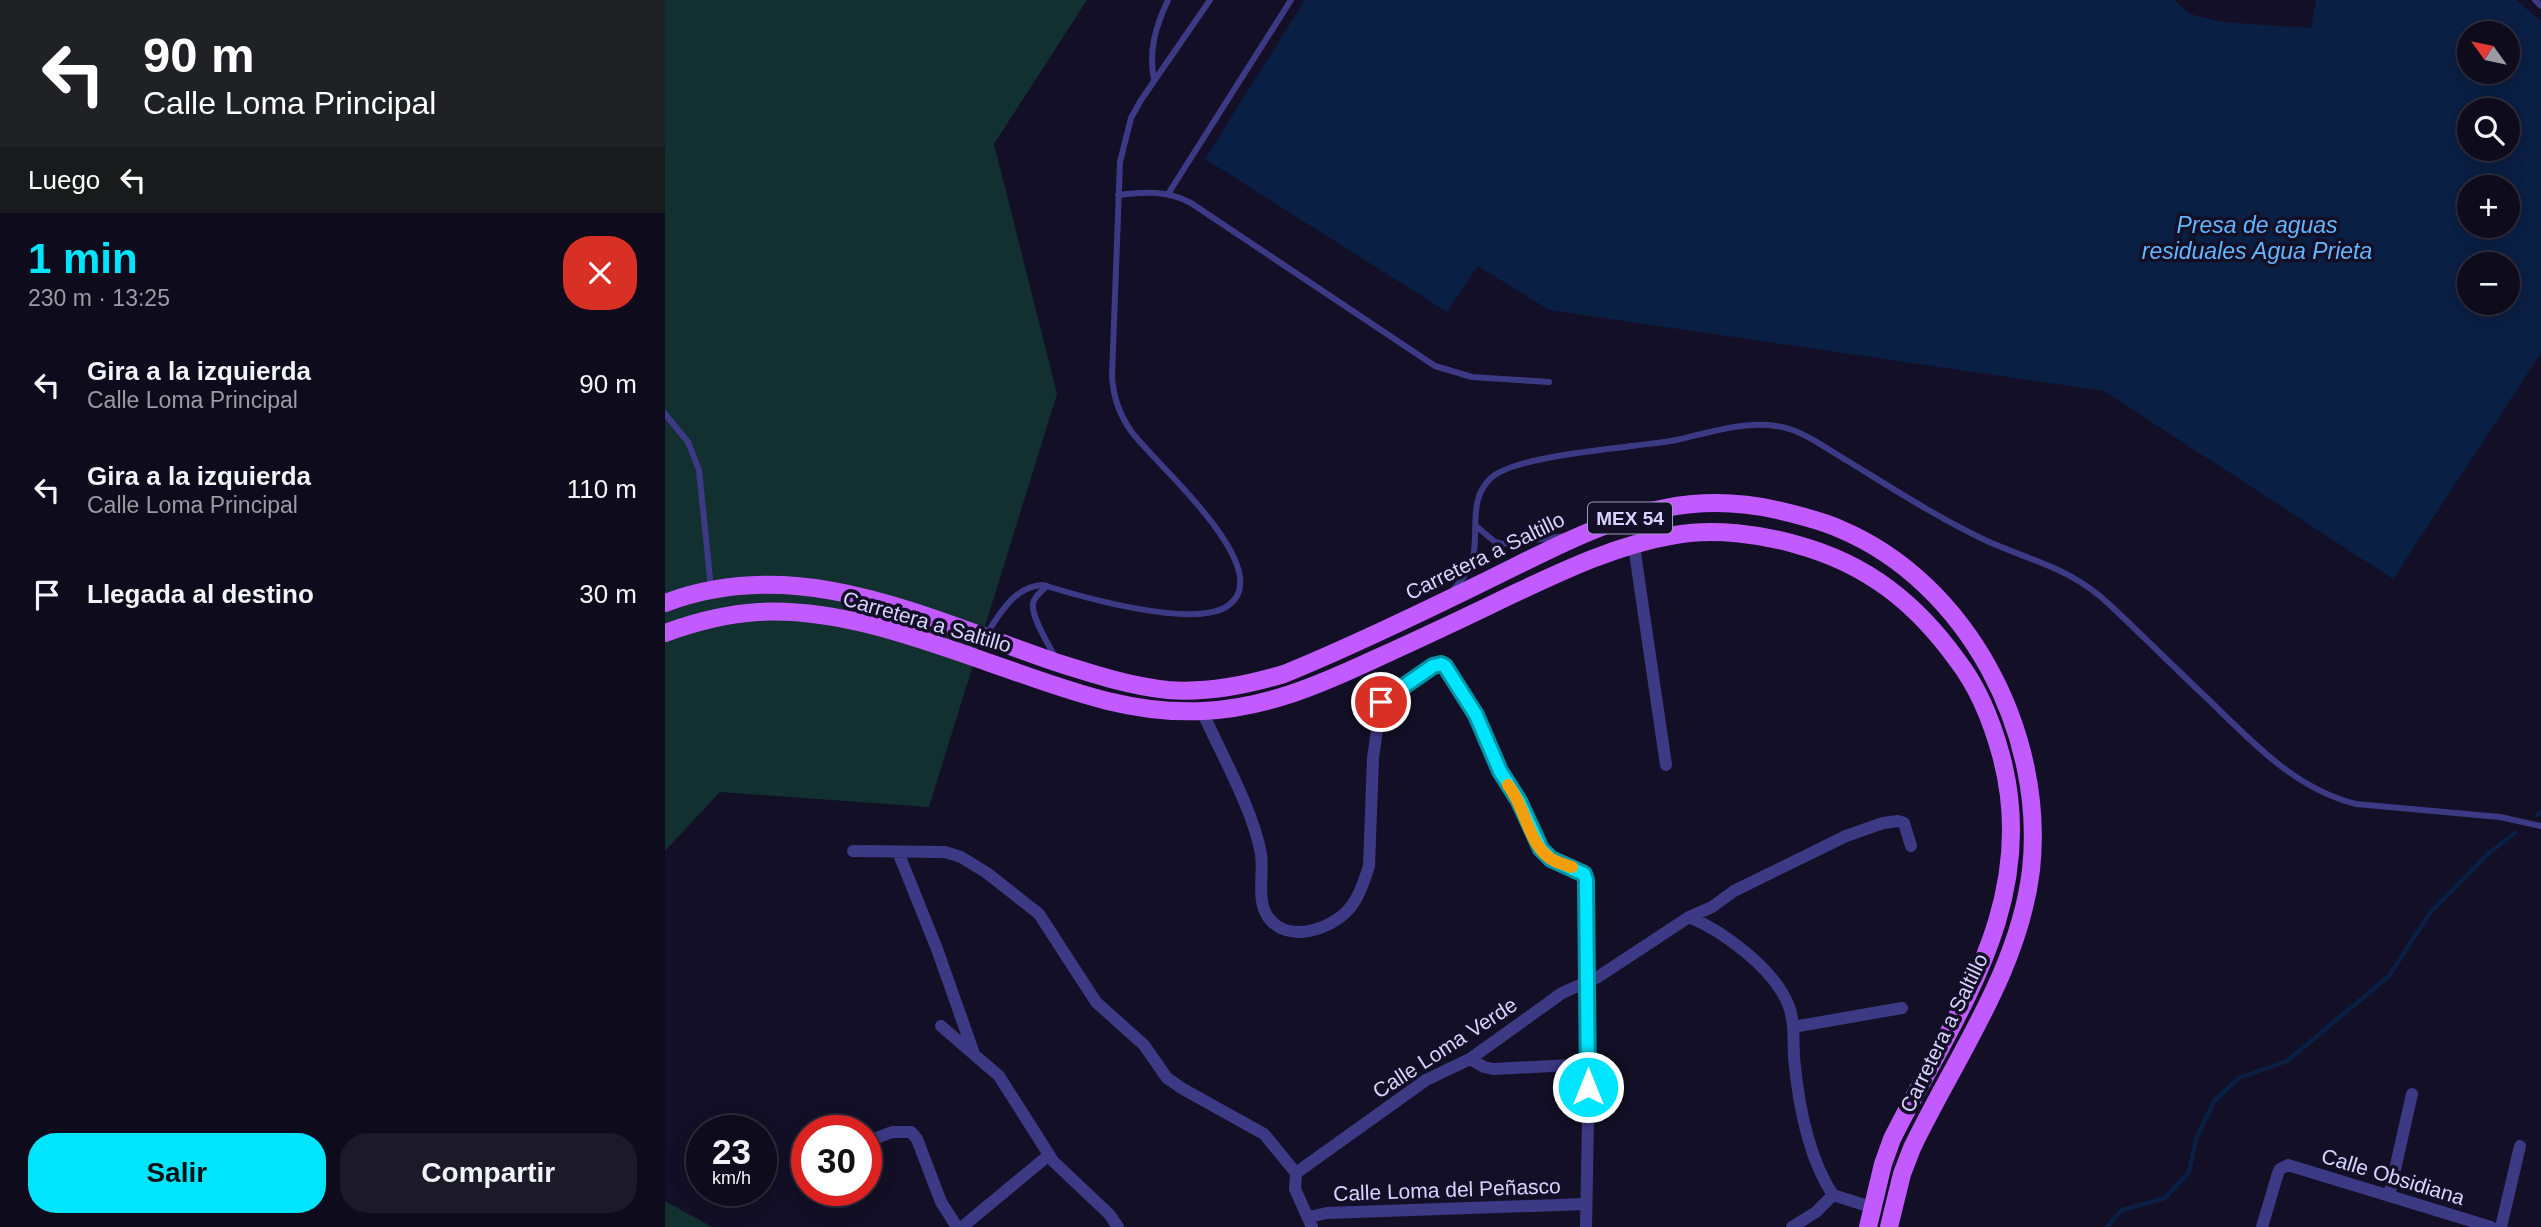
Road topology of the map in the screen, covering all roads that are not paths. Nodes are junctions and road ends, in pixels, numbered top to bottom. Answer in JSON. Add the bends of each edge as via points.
{"nodes":[{"id":1,"x":1168,"y":0,"type":"edge"},
{"id":2,"x":1210,"y":0,"type":"edge"},
{"id":3,"x":1291,"y":0,"type":"edge"},
{"id":4,"x":2535,"y":0,"type":"edge"},
{"id":5,"x":2541,"y":6,"type":"edge"},
{"id":6,"x":1154,"y":79,"type":"junction"},
{"id":7,"x":1168,"y":194,"type":"junction"},
{"id":8,"x":1118,"y":195,"type":"junction"},
{"id":9,"x":1549,"y":382,"type":"dead end"},
{"id":10,"x":665,"y":414,"type":"edge"},
{"id":11,"x":1476,"y":526,"type":"junction"},
{"id":12,"x":1579,"y":535,"type":"junction"},
{"id":13,"x":1634,"y":545,"type":"junction"},
{"id":14,"x":1047,"y":586,"type":"junction"},
{"id":15,"x":711,"y":590,"type":"junction"},
{"id":16,"x":1445,"y":601,"type":"junction"},
{"id":17,"x":665,"y":603,"type":"edge"},
{"id":18,"x":665,"y":632,"type":"edge"},
{"id":19,"x":985,"y":636,"type":"junction"},
{"id":20,"x":1058,"y":662,"type":"junction"},
{"id":21,"x":1202,"y":711,"type":"junction"},
{"id":22,"x":1666,"y":765,"type":"dead end"},
{"id":23,"x":2541,"y":826,"type":"edge"},
{"id":24,"x":1911,"y":846,"type":"dead end"},
{"id":25,"x":853,"y":851,"type":"dead end"},
{"id":26,"x":898,"y":852,"type":"junction"},
{"id":27,"x":1689,"y":917,"type":"junction"},
{"id":28,"x":1586,"y":983,"type":"junction"},
{"id":29,"x":1902,"y":1008,"type":"dead end"},
{"id":30,"x":941,"y":1026,"type":"dead end"},
{"id":31,"x":1793,"y":1027,"type":"junction"},
{"id":32,"x":973,"y":1052,"type":"junction"},
{"id":33,"x":1470,"y":1059,"type":"junction"},
{"id":34,"x":1589,"y":1064,"type":"junction"},
{"id":35,"x":2412,"y":1094,"type":"dead end"},
{"id":36,"x":882,"y":1136,"type":"edge"},
{"id":37,"x":2520,"y":1146,"type":"dead end"},
{"id":38,"x":1049,"y":1154,"type":"junction"},
{"id":39,"x":1296,"y":1173,"type":"junction"},
{"id":40,"x":1833,"y":1195,"type":"junction"},
{"id":41,"x":2389,"y":1196,"type":"junction"},
{"id":42,"x":1586,"y":1204,"type":"junction"},
{"id":43,"x":1871,"y":1207,"type":"junction"},
{"id":44,"x":1311,"y":1222,"type":"edge"},
{"id":45,"x":959,"y":1227,"type":"edge"},
{"id":46,"x":1118,"y":1227,"type":"edge"},
{"id":47,"x":1586,"y":1227,"type":"edge"},
{"id":48,"x":1792,"y":1227,"type":"edge"},
{"id":49,"x":1868,"y":1227,"type":"edge"},
{"id":50,"x":1889,"y":1227,"type":"edge"},
{"id":51,"x":2262,"y":1227,"type":"edge"},
{"id":52,"x":2491,"y":1227,"type":"edge"},
{"id":53,"x":2501,"y":1227,"type":"edge"}],
"edges":[{"from":1,"to":6,"type":"lane","via":[[1151,49]]},
{"from":2,"to":6,"type":"lane"},
{"from":3,"to":7,"type":"lane"},
{"from":4,"to":5,"type":"lane"},
{"from":6,"to":8,"type":"lane","via":[[1124,139]]},
{"from":7,"to":8,"type":"lane"},
{"from":7,"to":9,"type":"lane","via":[[1191,203],[1435,366],[1472,377]]},
{"from":8,"to":14,"type":"lane","via":[[1112,376],[1116,402],[1140,443],[1221,534],[1235,556],[1242,590],[1226,608],[1195,615],[1157,612]]},
{"from":10,"to":15,"type":"lane","via":[[688,442],[699,470]]},
{"from":11,"to":12,"type":"lane","via":[[1501,544]]},
{"from":11,"to":16,"type":"lane","via":[[1473,559]]},
{"from":11,"to":23,"type":"lane","via":[[1475,505],[1484,484],[1517,464],[1735,427],[1777,426],[1809,438],[1988,541],[2077,578],[2262,751],[2311,787],[2355,804],[2500,817]]},
{"from":12,"to":16,"type":"main road","name":"Carretera a Saltillo","number":"MEX 54"},
{"from":12,"to":50,"type":"main road","name":"Carretera a Saltillo","number":"MEX 54","via":[[1665,508],[1696,504],[1762,507],[1829,524],[1893,559],[1925,585],[1980,653],[1997,685],[2021,747],[2032,802],[2026,899],[1992,994],[1912,1148]]},
{"from":13,"to":21,"type":"main road","name":"Carretera a Saltillo","number":"MEX 54","via":[[1564,570],[1316,686],[1259,704]]},
{"from":13,"to":22,"type":"street"},
{"from":13,"to":43,"type":"main road","name":"Carretera a Saltillo","number":"MEX 54","via":[[1699,533],[1756,536],[1812,549],[1853,566],[1904,599],[1939,635],[1963,667],[1993,731],[2011,805],[2013,839],[2005,898],[1972,986],[1892,1139]]},
{"from":14,"to":19,"type":"lane","via":[[1036,585],[1011,599]]},
{"from":14,"to":20,"type":"lane","via":[[1033,606]]},
{"from":15,"to":17,"type":"main road","name":"Carretera a Saltillo","number":"MEX 54"},
{"from":15,"to":19,"type":"main road","name":"Carretera a Saltillo","number":"MEX 54","via":[[771,584],[852,594]]},
{"from":16,"to":20,"type":"main road","name":"Carretera a Saltillo","number":"MEX 54","via":[[1284,674],[1230,687],[1200,691],[1131,685]]},
{"from":18,"to":21,"type":"main road","name":"Carretera a Saltillo","number":"MEX 54","via":[[740,613],[799,612],[893,632],[1095,699],[1152,709]]},
{"from":19,"to":20,"type":"main road","name":"Carretera a Saltillo","number":"MEX 54"},
{"from":21,"to":28,"type":"street","via":[[1257,838],[1264,909],[1284,930],[1298,933],[1328,925],[1349,909],[1369,866],[1373,758],[1381,702],[1433,666],[1445,666],[1476,715],[1541,849],[1585,877]]},
{"from":24,"to":27,"type":"street","name":"Calle Loma Verde","via":[[1901,822],[1872,826]]},
{"from":25,"to":26,"type":"street"},
{"from":26,"to":32,"type":"street"},
{"from":26,"to":39,"type":"street","via":[[946,852],[961,857],[1031,906],[1095,1002],[1144,1045],[1167,1077],[1264,1134]]},
{"from":27,"to":28,"type":"street","name":"Calle Loma Verde"},
{"from":27,"to":31,"type":"street","via":[[1721,934],[1769,976],[1789,1006]]},
{"from":28,"to":33,"type":"street","name":"Calle Loma Verde","via":[[1562,993]]},
{"from":28,"to":34,"type":"street"},
{"from":29,"to":31,"type":"street"},
{"from":30,"to":32,"type":"street"},
{"from":31,"to":40,"type":"street","via":[[1794,1059],[1812,1152]]},
{"from":32,"to":38,"type":"street","via":[[999,1076]]},
{"from":33,"to":34,"type":"street","via":[[1493,1069]]},
{"from":33,"to":39,"type":"street","name":"Calle Loma Verde","via":[[1426,1080]]},
{"from":34,"to":42,"type":"street"},
{"from":35,"to":41,"type":"street"},
{"from":36,"to":45,"type":"street","via":[[911,1132],[917,1139],[946,1213]]},
{"from":37,"to":53,"type":"street"},
{"from":38,"to":45,"type":"street"},
{"from":38,"to":46,"type":"street"},
{"from":39,"to":44,"type":"street","via":[[1295,1189]]},
{"from":40,"to":43,"type":"street"},
{"from":40,"to":48,"type":"street"},
{"from":41,"to":51,"type":"street","name":"Calle Obsidiana","via":[[2284,1166]]},
{"from":41,"to":52,"type":"street","name":"Calle Obsidiana"},
{"from":42,"to":44,"type":"street","name":"Calle Loma del Peñasco","via":[[1327,1213]]},
{"from":42,"to":47,"type":"street"},
{"from":43,"to":49,"type":"main road","name":"Carretera a Saltillo","number":"MEX 54"}]}
